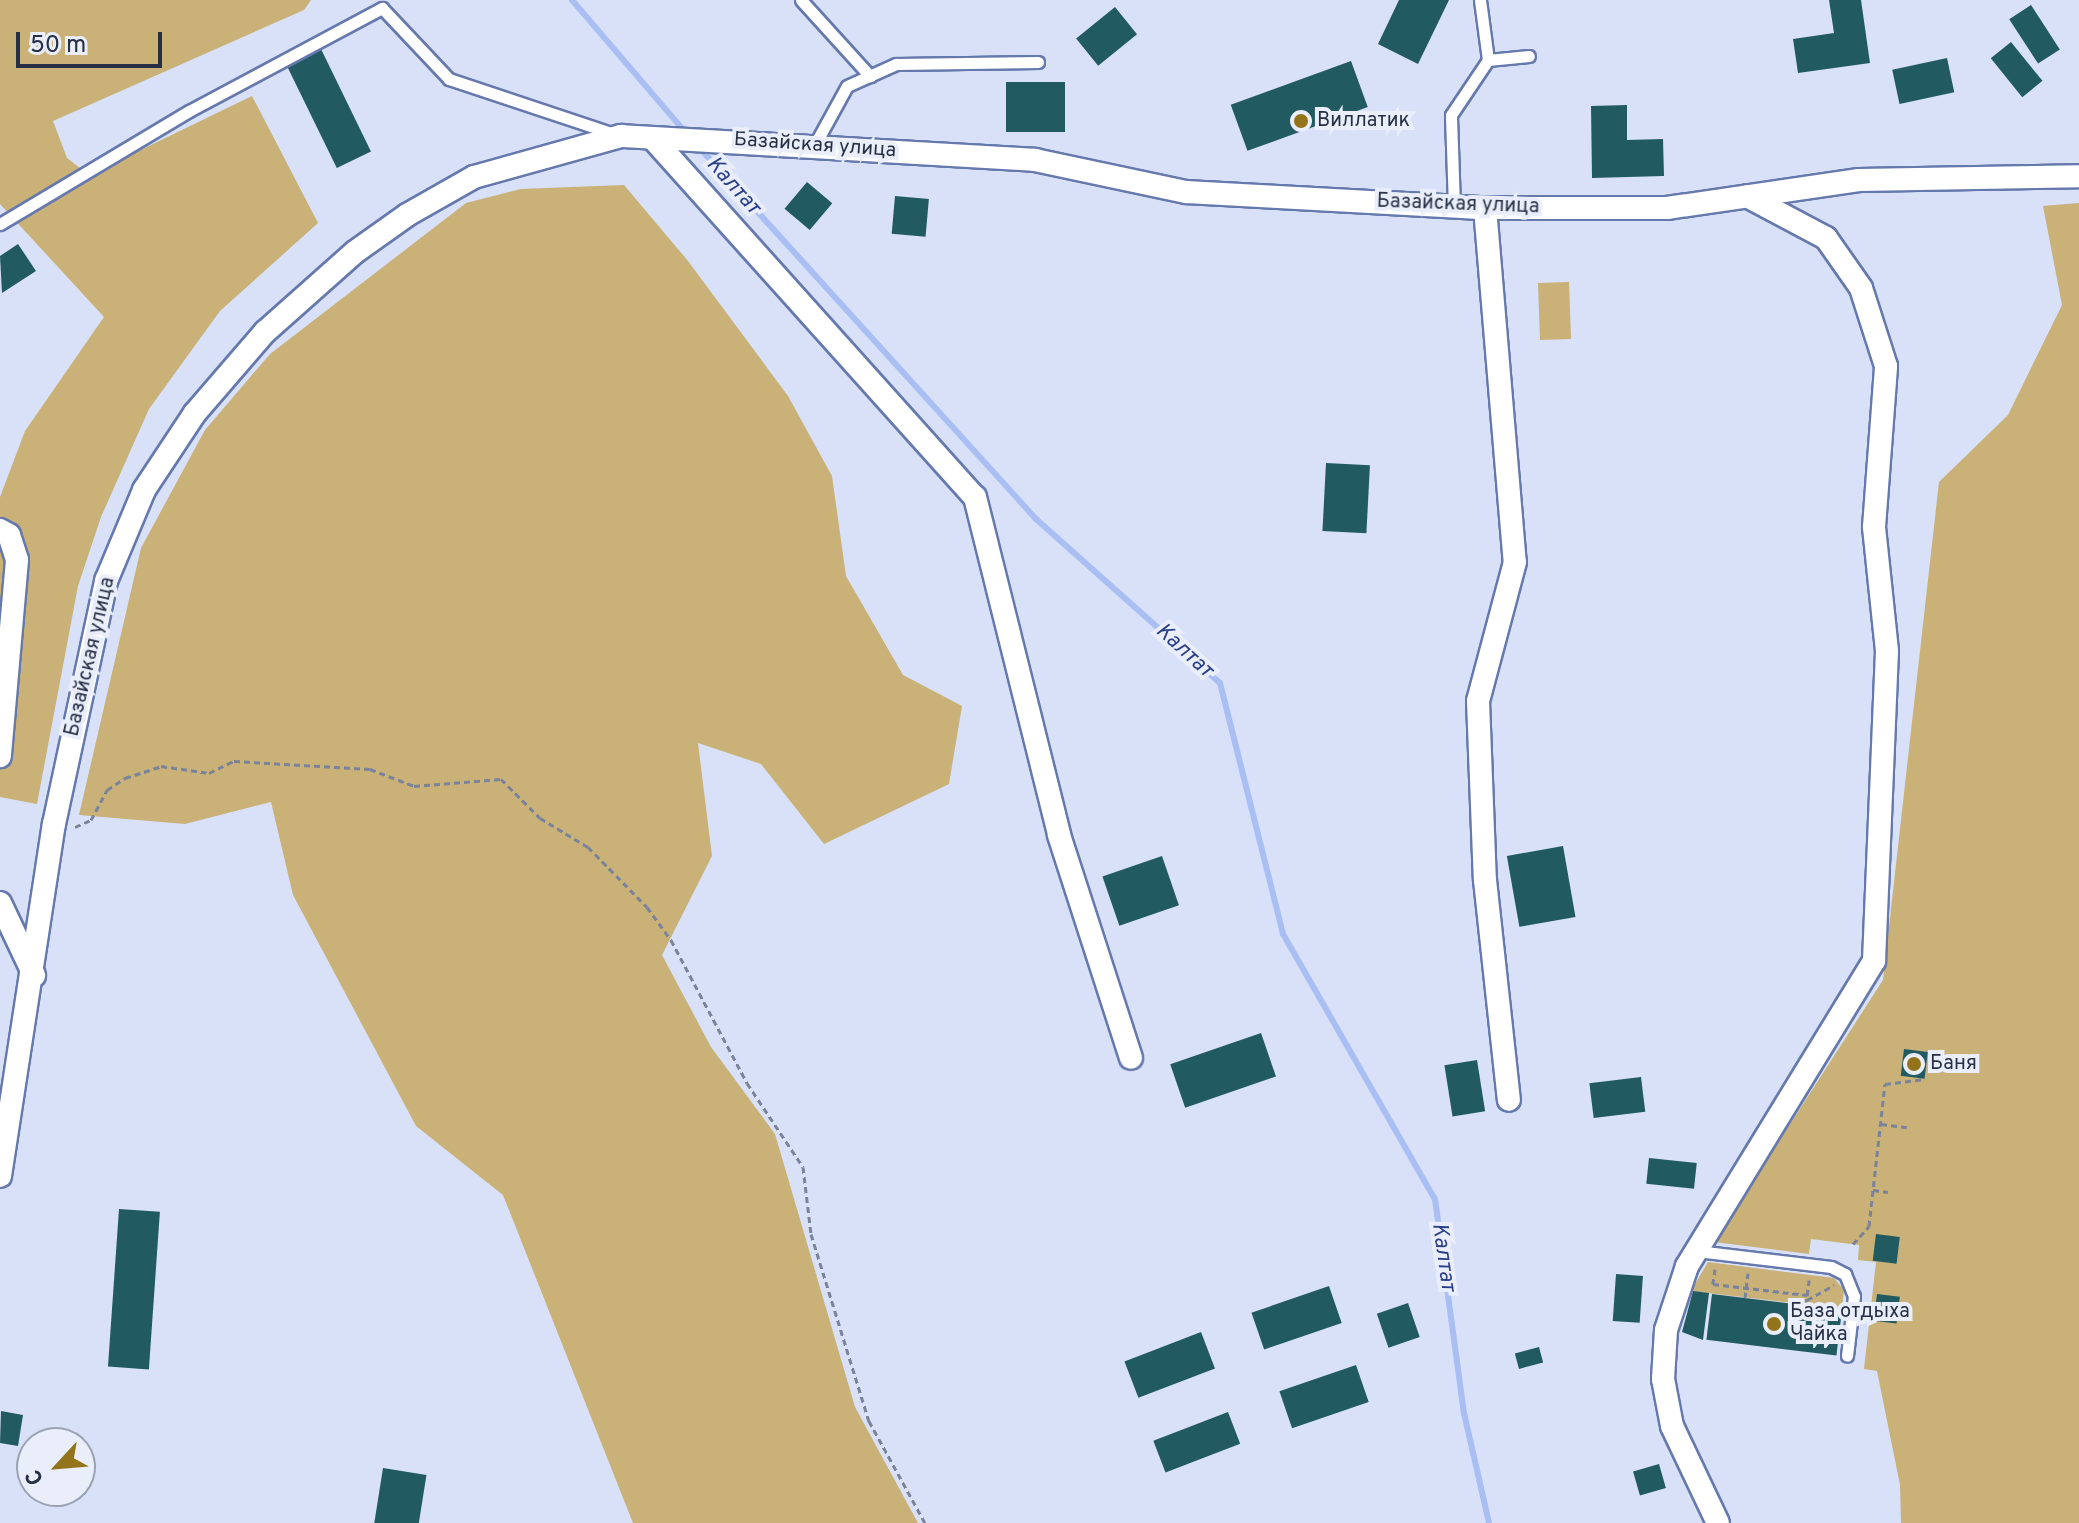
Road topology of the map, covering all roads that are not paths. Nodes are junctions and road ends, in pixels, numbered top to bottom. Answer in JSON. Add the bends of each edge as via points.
{"nodes":[{"id":1,"x":801,"y":0,"type":"edge"},
{"id":2,"x":1480,"y":0,"type":"edge"},
{"id":3,"x":381,"y":4,"type":"edge"},
{"id":4,"x":1529,"y":56,"type":"dead end"},
{"id":5,"x":1488,"y":60,"type":"junction"},
{"id":6,"x":1038,"y":62,"type":"dead end"},
{"id":7,"x":870,"y":76,"type":"junction"},
{"id":8,"x":621,"y":136,"type":"junction"},
{"id":9,"x":662,"y":141,"type":"junction"},
{"id":10,"x":814,"y":146,"type":"junction"},
{"id":11,"x":2079,"y":176,"type":"edge"},
{"id":12,"x":1747,"y":196,"type":"junction"},
{"id":13,"x":1454,"y":207,"type":"junction"},
{"id":14,"x":1485,"y":208,"type":"junction"},
{"id":15,"x":0,"y":224,"type":"edge"},
{"id":16,"x":0,"y":530,"type":"edge"},
{"id":17,"x":0,"y":756,"type":"edge"},
{"id":18,"x":0,"y":903,"type":"edge"},
{"id":19,"x":35,"y":976,"type":"junction"},
{"id":20,"x":1131,"y":1058,"type":"dead end"},
{"id":21,"x":8,"y":1091,"type":"edge"},
{"id":22,"x":1509,"y":1100,"type":"dead end"},
{"id":23,"x":0,"y":1176,"type":"edge"},
{"id":24,"x":1697,"y":1251,"type":"junction"},
{"id":25,"x":1847,"y":1356,"type":"dead end"},
{"id":26,"x":1718,"y":1523,"type":"edge"}],
"edges":[{"from":1,"to":7,"type":"lane"},
{"from":2,"to":5,"type":"lane"},
{"from":3,"to":8,"type":"lane","via":[[449,79]]},
{"from":3,"to":15,"type":"lane"},
{"from":4,"to":5,"type":"lane"},
{"from":5,"to":13,"type":"lane","via":[[1451,115]]},
{"from":6,"to":7,"type":"lane","via":[[896,64]]},
{"from":7,"to":10,"type":"lane","via":[[847,86]]},
{"from":8,"to":9,"type":"street","name":"Базайская улица"},
{"from":8,"to":19,"type":"street","name":"Базайская улица","via":[[474,177],[407,215],[355,252],[265,332],[195,413],[144,490],[106,581],[54,824]]},
{"from":9,"to":10,"type":"street","name":"Базайская улица"},
{"from":9,"to":20,"type":"street","via":[[975,497],[1059,835]]},
{"from":10,"to":13,"type":"street","name":"Базайская улица","via":[[1035,160],[1186,192]]},
{"from":11,"to":12,"type":"street","name":"Базайская улица","via":[[1859,180]]},
{"from":12,"to":14,"type":"street","name":"Базайская улица","via":[[1667,208]]},
{"from":12,"to":24,"type":"street","via":[[1826,238],[1861,288],[1886,366],[1874,527],[1887,651],[1877,950],[1865,982]]},
{"from":13,"to":14,"type":"street","name":"Базайская улица"},
{"from":14,"to":22,"type":"street","via":[[1515,562],[1478,701],[1485,880]]},
{"from":16,"to":17,"type":"street","via":[[9,535],[17,560]]},
{"from":18,"to":19,"type":"street"},
{"from":19,"to":21,"type":"street","name":"Базайская улица"},
{"from":21,"to":23,"type":"street","name":"Базайская улица"},
{"from":24,"to":25,"type":"lane","via":[[1838,1269],[1848,1277],[1854,1296]]},
{"from":24,"to":26,"type":"street","via":[[1671,1308],[1663,1379],[1680,1449]]}]}
